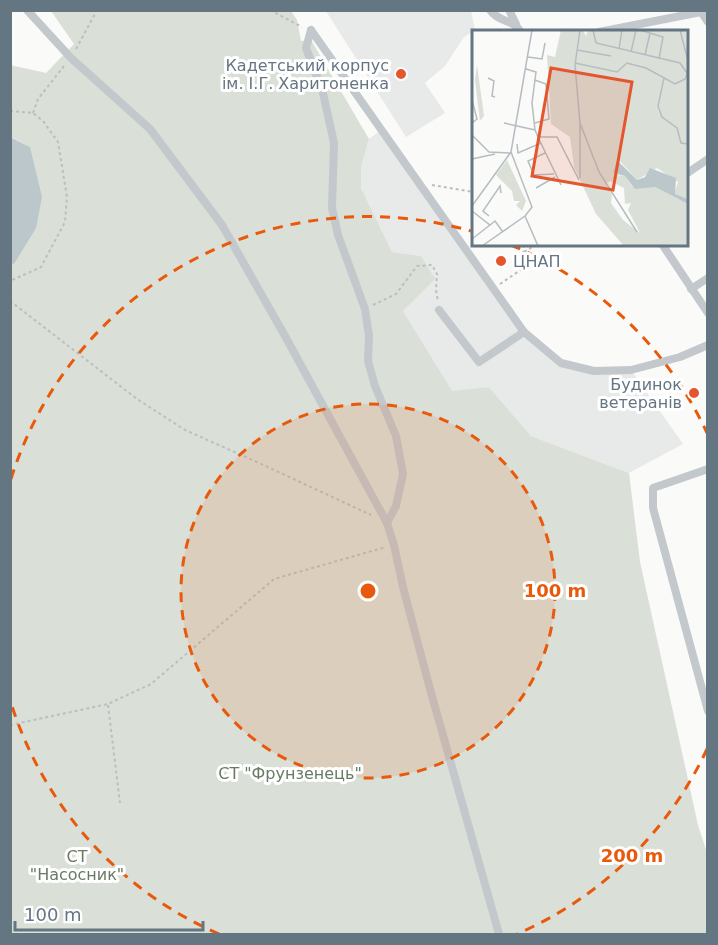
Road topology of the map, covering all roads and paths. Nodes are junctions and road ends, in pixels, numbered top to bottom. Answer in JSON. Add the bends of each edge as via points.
{"nodes":[{"id":1,"x":27,"y":10,"type":"edge"},
{"id":2,"x":97,"y":10,"type":"edge"},
{"id":3,"x":270,"y":10,"type":"edge"},
{"id":4,"x":490,"y":10,"type":"edge"},
{"id":5,"x":509,"y":10,"type":"edge"},
{"id":6,"x":700,"y":11,"type":"edge"},
{"id":7,"x":708,"y":22,"type":"edge"},
{"id":8,"x":294,"y":23,"type":"dead end"},
{"id":9,"x":519,"y":28,"type":"edge"},
{"id":10,"x":609,"y":30,"type":"edge"},
{"id":11,"x":71,"y":58,"type":"junction"},
{"id":12,"x":10,"y":111,"type":"edge"},
{"id":13,"x":33,"y":113,"type":"junction"},
{"id":14,"x":708,"y":159,"type":"edge"},
{"id":15,"x":688,"y":173,"type":"edge"},
{"id":16,"x":418,"y":183,"type":"junction"},
{"id":17,"x":472,"y":192,"type":"edge"},
{"id":18,"x":524,"y":246,"type":"edge"},
{"id":19,"x":534,"y":246,"type":"edge"},
{"id":20,"x":663,"y":246,"type":"edge"},
{"id":21,"x":523,"y":253,"type":"junction"},
{"id":22,"x":708,"y":278,"type":"edge"},
{"id":23,"x":10,"y":281,"type":"edge"},
{"id":24,"x":493,"y":289,"type":"junction"},
{"id":25,"x":692,"y":289,"type":"junction"},
{"id":26,"x":10,"y":301,"type":"edge"},
{"id":27,"x":365,"y":309,"type":"junction"},
{"id":28,"x":440,"y":310,"type":"joint"},
{"id":29,"x":708,"y":313,"type":"edge"},
{"id":30,"x":524,"y":332,"type":"junction"},
{"id":31,"x":708,"y":345,"type":"edge"},
{"id":32,"x":708,"y":469,"type":"edge"},
{"id":33,"x":387,"y":523,"type":"junction"},
{"id":34,"x":394,"y":545,"type":"junction"},
{"id":35,"x":108,"y":704,"type":"junction"},
{"id":36,"x":708,"y":711,"type":"edge"},
{"id":37,"x":10,"y":725,"type":"edge"},
{"id":38,"x":120,"y":803,"type":"dead end"},
{"id":39,"x":499,"y":934,"type":"edge"}],
"edges":[{"from":1,"to":11,"type":"lane"},
{"from":2,"to":11,"type":"path"},
{"from":3,"to":8,"type":"path"},
{"from":4,"to":9,"type":"lane"},
{"from":5,"to":9,"type":"lane"},
{"from":6,"to":7,"type":"lane"},
{"from":6,"to":10,"type":"lane"},
{"from":11,"to":13,"type":"path","via":[[38,99]]},
{"from":11,"to":33,"type":"lane","via":[[150,129],[222,225]]},
{"from":12,"to":13,"type":"path"},
{"from":13,"to":23,"type":"path","via":[[58,142],[67,197],[65,222],[41,267]]},
{"from":14,"to":15,"type":"lane"},
{"from":16,"to":17,"type":"path"},
{"from":16,"to":24,"type":"lane"},
{"from":16,"to":27,"type":"lane","via":[[310,30],[306,48],[323,93],[334,143],[332,208]]},
{"from":18,"to":21,"type":"path"},
{"from":19,"to":21,"type":"path"},
{"from":20,"to":25,"type":"lane"},
{"from":21,"to":24,"type":"path","via":[[522,269]]},
{"from":22,"to":25,"type":"lane"},
{"from":24,"to":30,"type":"lane"},
{"from":25,"to":29,"type":"lane"},
{"from":26,"to":33,"type":"path","via":[[137,399],[185,430]]},
{"from":27,"to":28,"type":"path","via":[[396,294],[417,266],[432,265],[437,274]]},
{"from":27,"to":33,"type":"lane","via":[[368,361],[396,436],[403,474],[396,506]]},
{"from":28,"to":30,"type":"lane","via":[[479,362]]},
{"from":30,"to":31,"type":"lane","via":[[561,363],[594,371],[631,370]]},
{"from":32,"to":36,"type":"lane","via":[[653,488],[653,508]]},
{"from":33,"to":34,"type":"lane"},
{"from":34,"to":35,"type":"path","via":[[274,579],[151,684]]},
{"from":34,"to":39,"type":"lane"},
{"from":35,"to":37,"type":"path"},
{"from":35,"to":38,"type":"path"}]}
